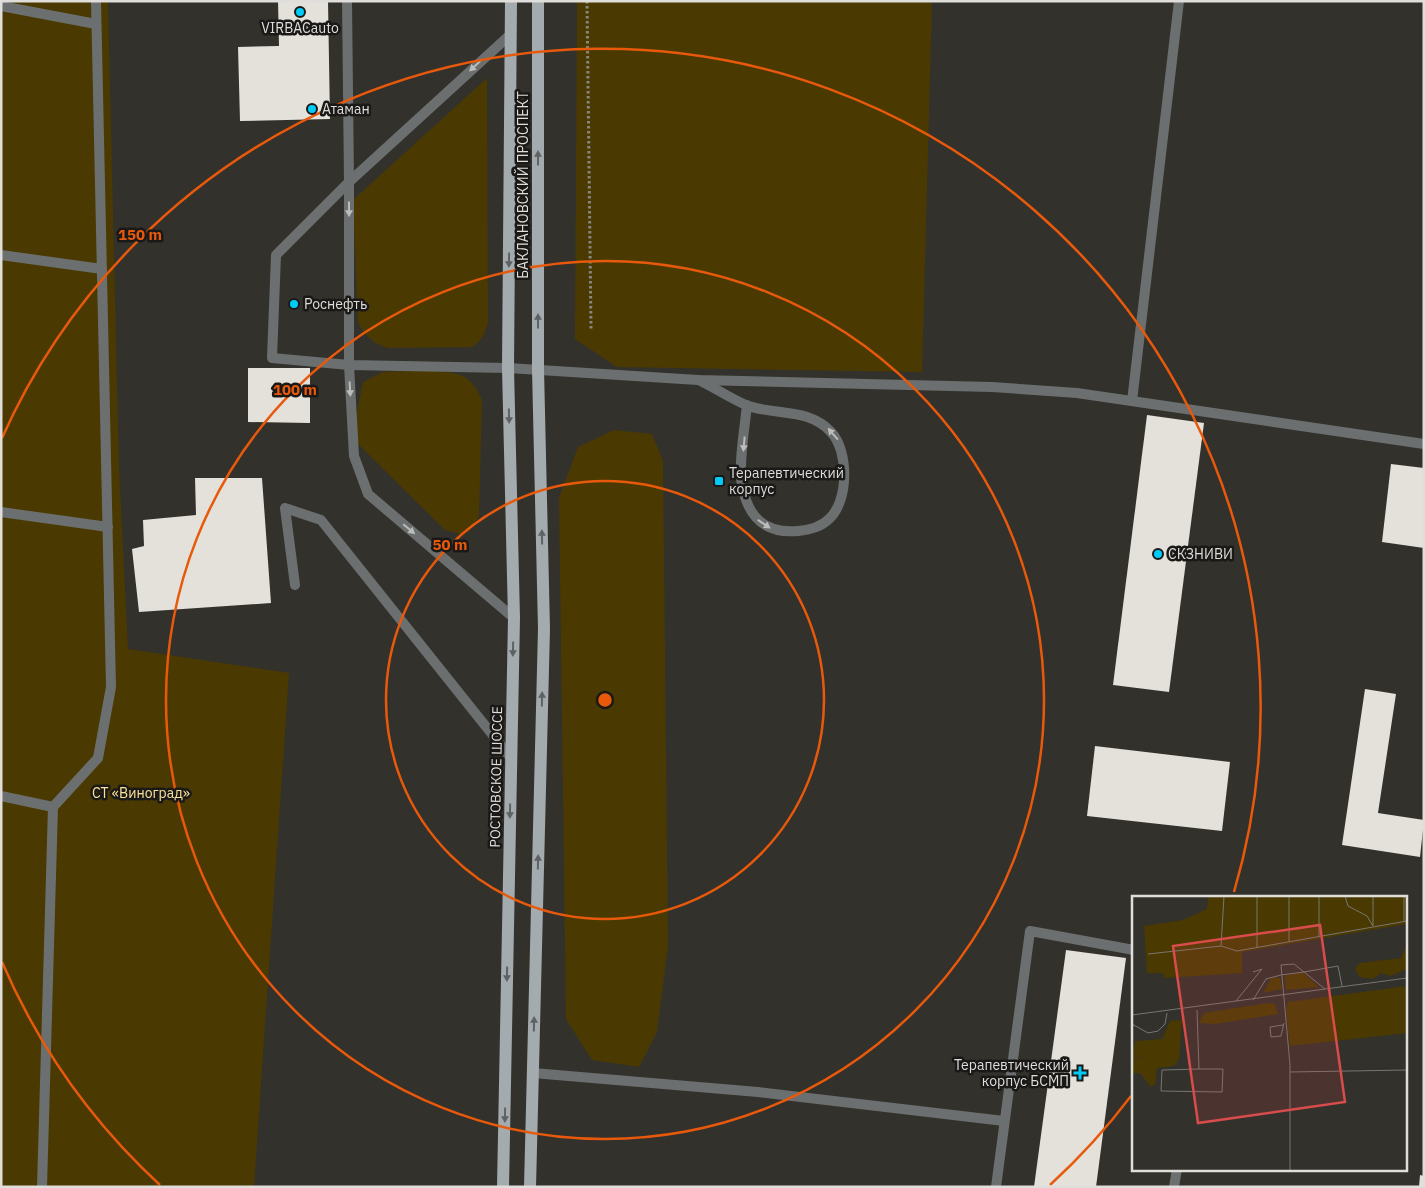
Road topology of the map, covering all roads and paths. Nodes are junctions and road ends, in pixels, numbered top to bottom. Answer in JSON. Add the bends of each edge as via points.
{"nodes":[{"id":1,"x":96,"y":1,"type":"edge"},
{"id":2,"x":348,"y":1,"type":"edge"},
{"id":3,"x":511,"y":1,"type":"edge"},
{"id":4,"x":538,"y":1,"type":"edge"},
{"id":5,"x":588,"y":1,"type":"edge"},
{"id":6,"x":1178,"y":1,"type":"edge"},
{"id":7,"x":1,"y":6,"type":"edge"},
{"id":8,"x":96,"y":24,"type":"junction"},
{"id":9,"x":511,"y":34,"type":"junction"},
{"id":10,"x":349,"y":182,"type":"junction"},
{"id":11,"x":1,"y":255,"type":"edge"},
{"id":12,"x":102,"y":269,"type":"junction"},
{"id":13,"x":591,"y":329,"type":"dead end"},
{"id":14,"x":349,"y":365,"type":"junction"},
{"id":15,"x":508,"y":368,"type":"junction"},
{"id":16,"x":538,"y":369,"type":"junction"},
{"id":17,"x":698,"y":380,"type":"junction"},
{"id":18,"x":1132,"y":401,"type":"junction"},
{"id":19,"x":747,"y":405,"type":"junction"},
{"id":20,"x":1424,"y":444,"type":"edge"},
{"id":21,"x":1,"y":512,"type":"edge"},
{"id":22,"x":108,"y":527,"type":"junction"},
{"id":23,"x":295,"y":585,"type":"dead end"},
{"id":24,"x":514,"y":618,"type":"junction"},
{"id":25,"x":511,"y":758,"type":"junction"},
{"id":26,"x":1,"y":796,"type":"edge"},
{"id":27,"x":53,"y":807,"type":"junction"},
{"id":28,"x":1132,"y":950,"type":"edge"},
{"id":29,"x":533,"y":1073,"type":"junction"},
{"id":30,"x":1004,"y":1121,"type":"junction"},
{"id":31,"x":1177,"y":1170,"type":"edge"},
{"id":32,"x":42,"y":1187,"type":"edge"},
{"id":33,"x":503,"y":1187,"type":"edge"},
{"id":34,"x":530,"y":1187,"type":"edge"},
{"id":35,"x":996,"y":1187,"type":"edge"},
{"id":36,"x":1174,"y":1187,"type":"edge"}],
"edges":[{"from":1,"to":8,"type":"street"},
{"from":2,"to":10,"type":"street"},
{"from":3,"to":9,"type":"main road","name":"БАКЛАНОВСКИЙ ПРОСПЕКТ"},
{"from":16,"to":4,"type":"main road","name":"БАКЛАНОВСКИЙ ПРОСПЕКТ","one_way":true},
{"from":5,"to":13,"type":"path"},
{"from":6,"to":18,"type":"street"},
{"from":7,"to":8,"type":"street"},
{"from":8,"to":12,"type":"street"},
{"from":9,"to":10,"type":"street","one_way":true},
{"from":9,"to":15,"type":"main road","name":"БАКЛАНОВСКИЙ ПРОСПЕКТ","one_way":true},
{"from":10,"to":14,"type":"street","one_way":true},
{"from":10,"to":14,"type":"street","via":[[276,255],[272,358]]},
{"from":11,"to":12,"type":"street"},
{"from":12,"to":22,"type":"street"},
{"from":14,"to":15,"type":"street"},
{"from":14,"to":24,"type":"street","one_way":true,"via":[[354,456],[368,494]]},
{"from":15,"to":16,"type":"street"},
{"from":15,"to":24,"type":"main road","name":"РОСТОВСКОЕ ШОССЕ","one_way":true},
{"from":16,"to":17,"type":"street"},
{"from":29,"to":16,"type":"main road","one_way":true,"via":[[544,629]]},
{"from":17,"to":18,"type":"street","via":[[992,387]]},
{"from":17,"to":19,"type":"street"},
{"from":18,"to":20,"type":"street"},
{"from":19,"to":19,"type":"street","one_way":true,"via":[[741,483],[751,513],[764,526],[782,532],[811,530],[830,519],[842,496],[845,464],[842,445],[818,421],[796,413]]},
{"from":21,"to":22,"type":"street"},
{"from":22,"to":27,"type":"street","via":[[111,687],[98,758]]},
{"from":23,"to":25,"type":"street","via":[[285,508],[321,520]]},
{"from":24,"to":25,"type":"main road","name":"РОСТОВСКОЕ ШОССЕ","one_way":true},
{"from":25,"to":33,"type":"main road","name":"РОСТОВСКОЕ ШОССЕ","one_way":true},
{"from":26,"to":27,"type":"street"},
{"from":27,"to":32,"type":"street"},
{"from":28,"to":30,"type":"street","via":[[1030,931]]},
{"from":29,"to":30,"type":"street","via":[[758,1092]]},
{"from":29,"to":34,"type":"main road"},
{"from":30,"to":35,"type":"street"},
{"from":31,"to":36,"type":"street"}]}
